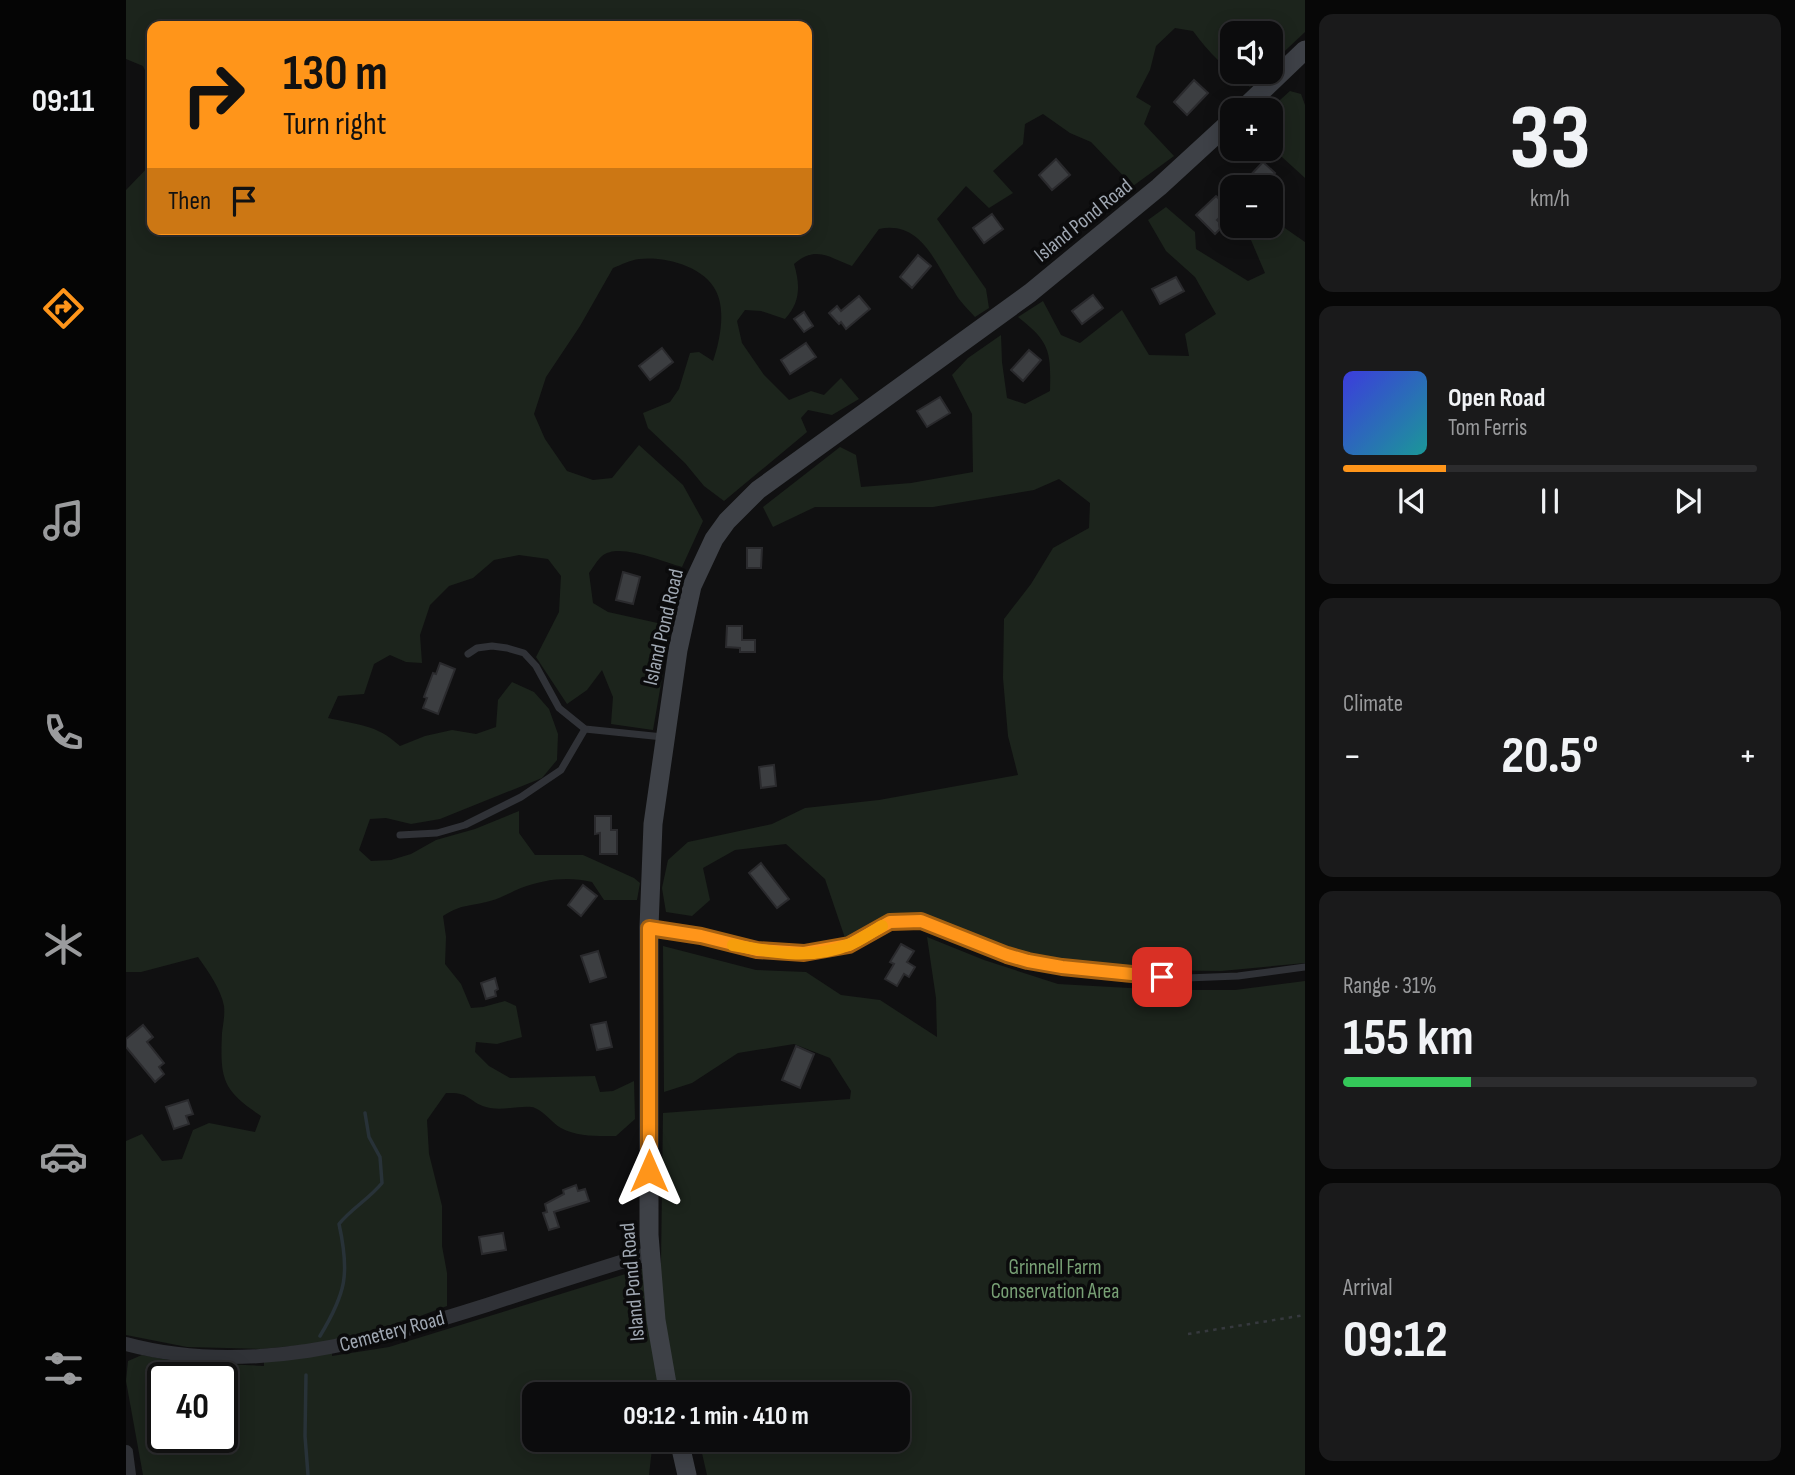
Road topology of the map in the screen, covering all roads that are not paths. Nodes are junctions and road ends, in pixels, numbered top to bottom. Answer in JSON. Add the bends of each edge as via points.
{"nodes":[{"id":1,"x":1305,"y":50,"type":"edge"},
{"id":2,"x":1255,"y":98,"type":"edge"},
{"id":3,"x":1220,"y":131,"type":"edge"},
{"id":4,"x":468,"y":654,"type":"dead end"},
{"id":5,"x":585,"y":729,"type":"junction"},
{"id":6,"x":664,"y":737,"type":"junction"},
{"id":7,"x":400,"y":835,"type":"dead end"},
{"id":8,"x":649,"y":928,"type":"junction"},
{"id":9,"x":1305,"y":967,"type":"edge"},
{"id":10,"x":650,"y":1252,"type":"junction"},
{"id":11,"x":126,"y":1344,"type":"edge"},
{"id":12,"x":668,"y":1382,"type":"edge"},
{"id":13,"x":126,"y":1452,"type":"edge"},
{"id":14,"x":682,"y":1452,"type":"edge"},
{"id":15,"x":129,"y":1475,"type":"edge"},
{"id":16,"x":687,"y":1475,"type":"edge"}],
"edges":[{"from":1,"to":2,"type":"street"},
{"from":3,"to":6,"type":"street","name":"Island Pond Road","via":[[1125,217],[1030,293],[773,477],[733,514],[708,549],[692,586]]},
{"from":4,"to":5,"type":"lane","via":[[492,646],[524,653],[559,708]]},
{"from":5,"to":6,"type":"lane"},
{"from":5,"to":7,"type":"lane","via":[[561,770],[521,797],[465,825],[438,833]]},
{"from":6,"to":8,"type":"street","name":"Island Pond Road","via":[[653,824]]},
{"from":8,"to":9,"type":"lane","via":[[757,950],[804,953],[849,945],[890,922],[921,921],[1007,955],[1062,967],[1186,978]]},
{"from":8,"to":10,"type":"street","name":"Island Pond Road"},
{"from":10,"to":11,"type":"street","name":"Cemetery Road","via":[[426,1324],[321,1349],[227,1358],[175,1355]]},
{"from":10,"to":12,"type":"street","name":"Island Pond Road"},
{"from":13,"to":15,"type":"street"},
{"from":14,"to":16,"type":"street"}]}
